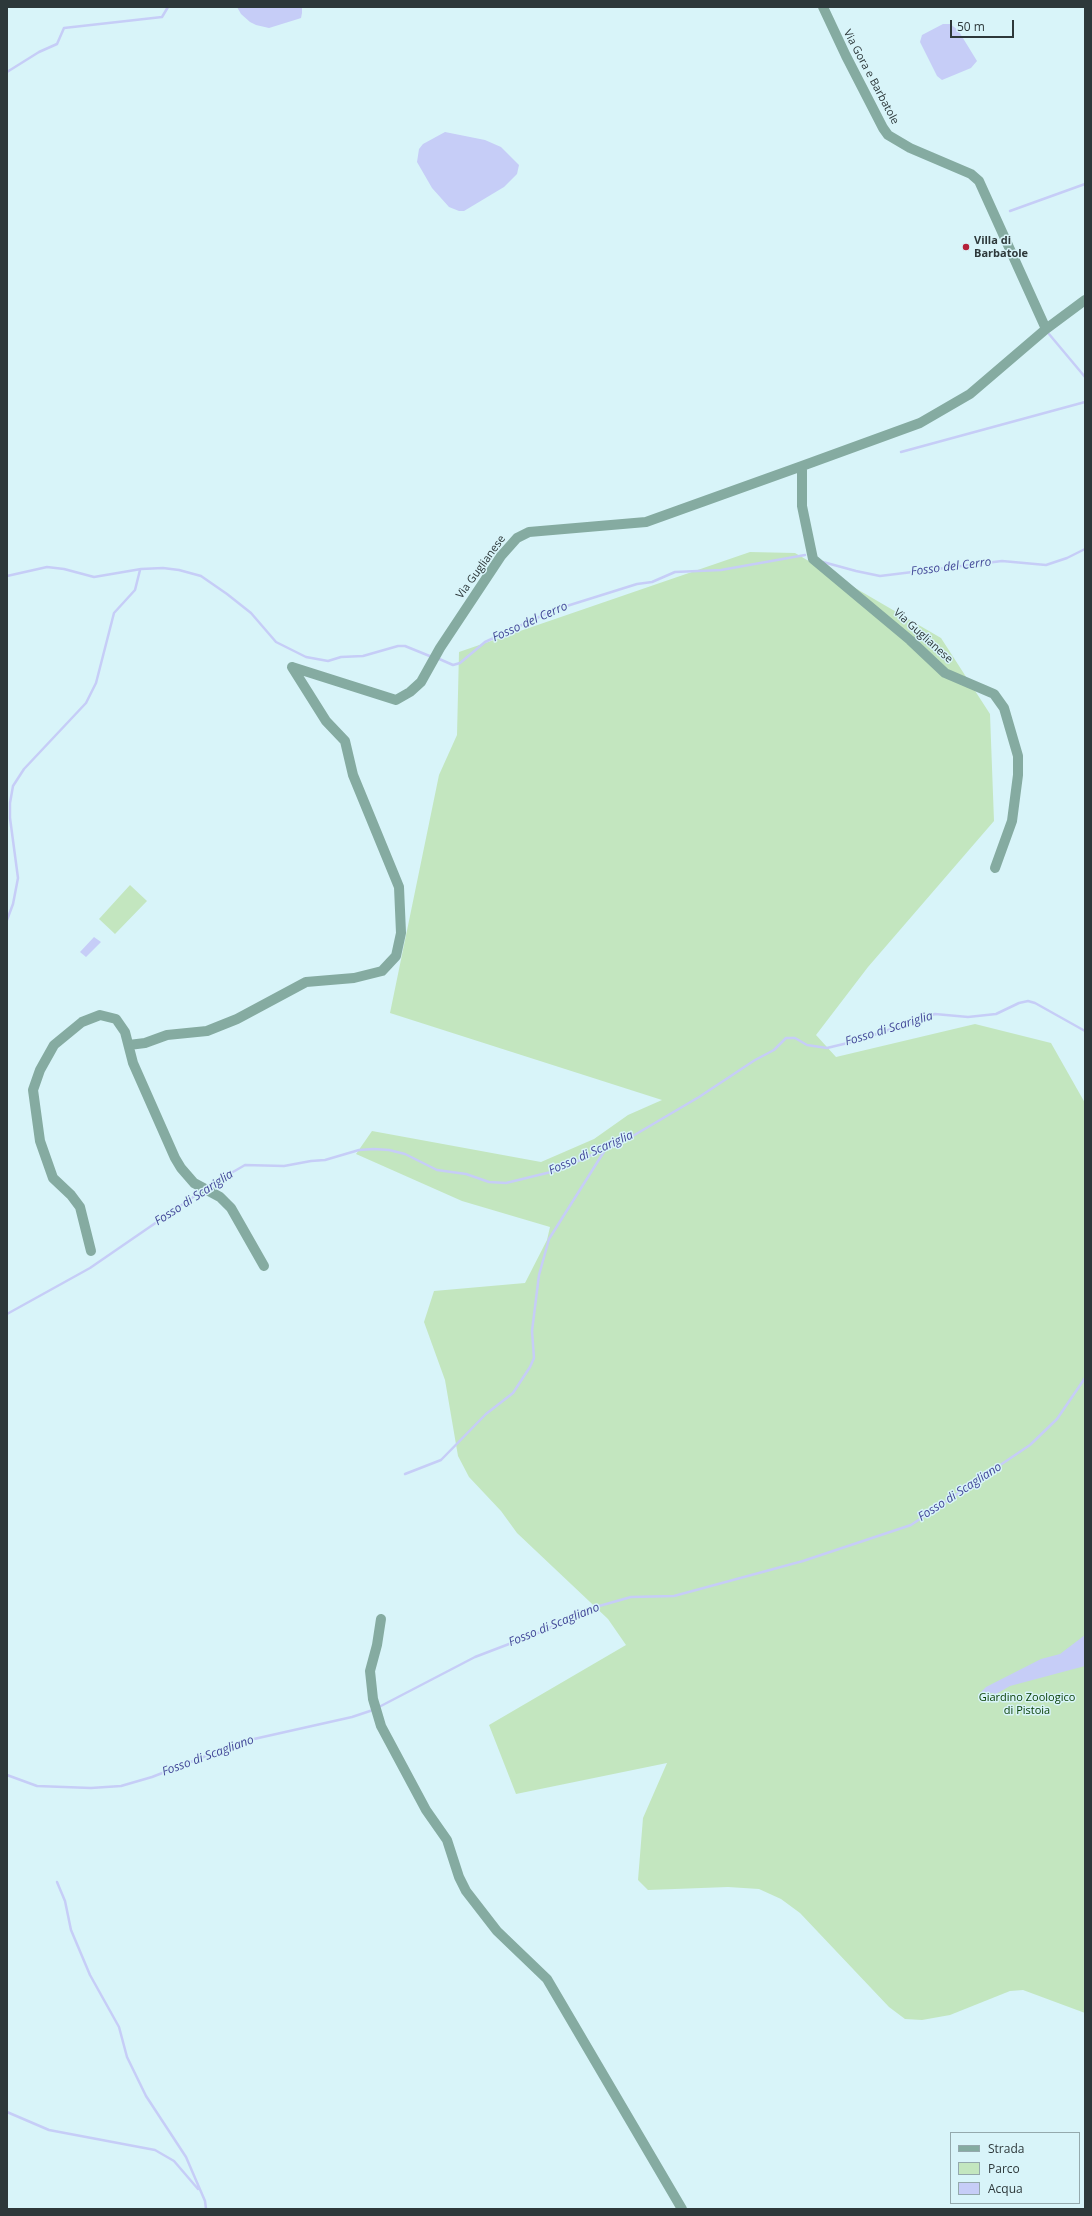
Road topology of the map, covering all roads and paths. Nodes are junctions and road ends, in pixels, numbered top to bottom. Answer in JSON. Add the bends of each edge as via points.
{"nodes":[{"id":1,"x":823,"y":7,"type":"edge"},
{"id":2,"x":1085,"y":300,"type":"edge"},
{"id":3,"x":1046,"y":329,"type":"junction"},
{"id":4,"x":802,"y":466,"type":"junction"},
{"id":5,"x":995,"y":868,"type":"dead end"},
{"id":6,"x":129,"y":1045,"type":"junction"},
{"id":7,"x":90,"y":1251,"type":"dead end"},
{"id":8,"x":264,"y":1266,"type":"dead end"},
{"id":9,"x":381,"y":1619,"type":"dead end"},
{"id":10,"x":682,"y":2209,"type":"edge"}],
"edges":[{"from":1,"to":3,"type":"street","name":"Via Gora e Barbatole","via":[[888,135],[910,148],[971,174],[979,181]]},
{"from":2,"to":3,"type":"street","name":"Via Guglianese"},
{"from":3,"to":4,"type":"street","name":"Via Guglianese","via":[[970,394],[920,424]]},
{"from":4,"to":5,"type":"street","name":"Via Guglianese","via":[[802,506],[813,559],[910,640],[945,673],[994,694],[1004,708],[1018,756],[1018,775],[1012,821]]},
{"from":4,"to":6,"type":"street","name":"Via Guglianese","via":[[646,522],[529,532],[517,538],[501,556],[440,648],[421,682],[396,700],[292,667],[326,720],[345,741],[353,775],[399,887],[401,932],[396,956],[382,971],[354,978],[306,982],[237,1019],[206,1031],[167,1035],[145,1043]]},
{"from":6,"to":7,"type":"street","via":[[125,1032],[116,1019],[100,1015],[91,1018],[54,1045],[40,1070],[33,1090],[40,1141],[53,1178],[80,1207]]},
{"from":6,"to":8,"type":"street","via":[[133,1063],[175,1158],[194,1183],[220,1197],[232,1208]]},
{"from":9,"to":10,"type":"street","via":[[370,1671],[373,1699],[381,1726],[426,1810],[447,1840],[466,1891],[497,1931],[547,1979]]}]}
